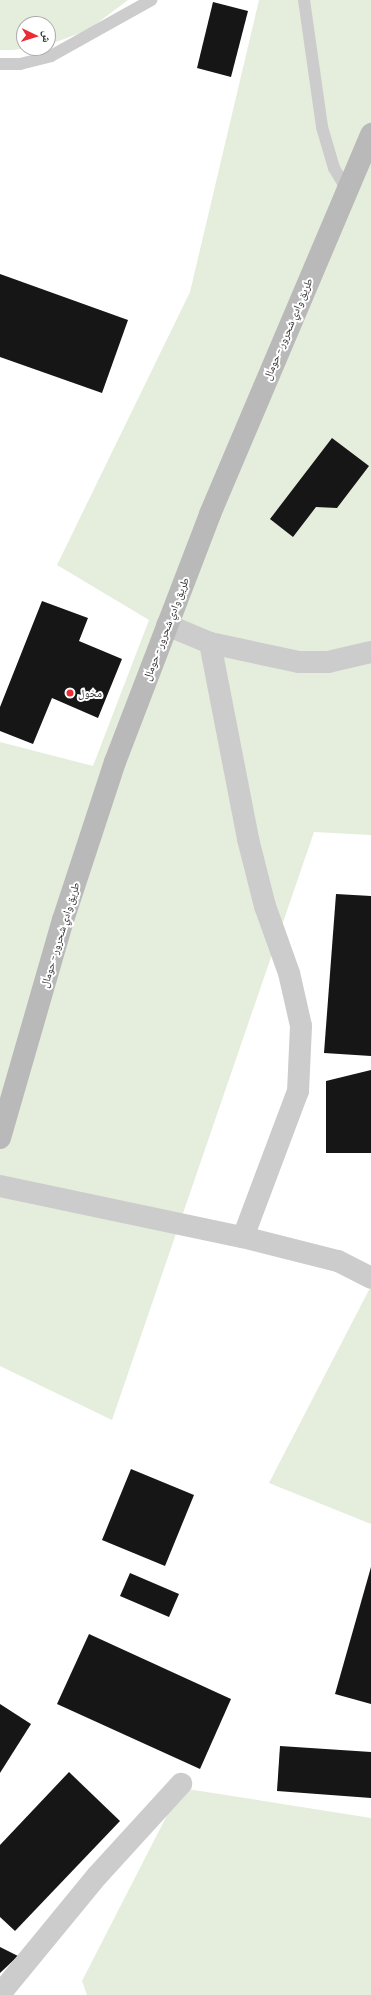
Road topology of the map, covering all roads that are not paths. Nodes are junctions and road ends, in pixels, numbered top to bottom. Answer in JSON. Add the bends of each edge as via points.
{"nodes":[{"id":1,"x":151,"y":0,"type":"edge"},
{"id":2,"x":304,"y":0,"type":"edge"},
{"id":3,"x":0,"y":64,"type":"edge"},
{"id":4,"x":371,"y":134,"type":"edge"},
{"id":5,"x":346,"y":190,"type":"junction"},
{"id":6,"x":167,"y":625,"type":"junction"},
{"id":7,"x":210,"y":643,"type":"junction"},
{"id":8,"x":371,"y":652,"type":"edge"},
{"id":9,"x":0,"y":1138,"type":"edge"},
{"id":10,"x":0,"y":1186,"type":"edge"},
{"id":11,"x":243,"y":1237,"type":"junction"},
{"id":12,"x":371,"y":1278,"type":"edge"},
{"id":13,"x":181,"y":1784,"type":"dead end"},
{"id":14,"x":0,"y":1994,"type":"edge"}],
"edges":[{"from":1,"to":3,"type":"lane","via":[[51,56],[20,64]]},
{"from":2,"to":5,"type":"lane","via":[[322,127],[334,168]]},
{"from":4,"to":5,"type":"main road","name":"طريق وادي شحرور - حومال"},
{"from":5,"to":6,"type":"main road","name":"طريق وادي شحرور - حومال","via":[[210,514]]},
{"from":6,"to":7,"type":"street"},
{"from":6,"to":9,"type":"main road","name":"طريق وادي شحرور - حومال","via":[[93,829]]},
{"from":7,"to":8,"type":"street","via":[[299,662],[328,662]]},
{"from":7,"to":11,"type":"street","via":[[248,839],[265,906],[289,973],[301,1026],[298,1092]]},
{"from":10,"to":11,"type":"street"},
{"from":11,"to":12,"type":"street","via":[[338,1261]]},
{"from":13,"to":14,"type":"street","via":[[97,1876]]}]}
